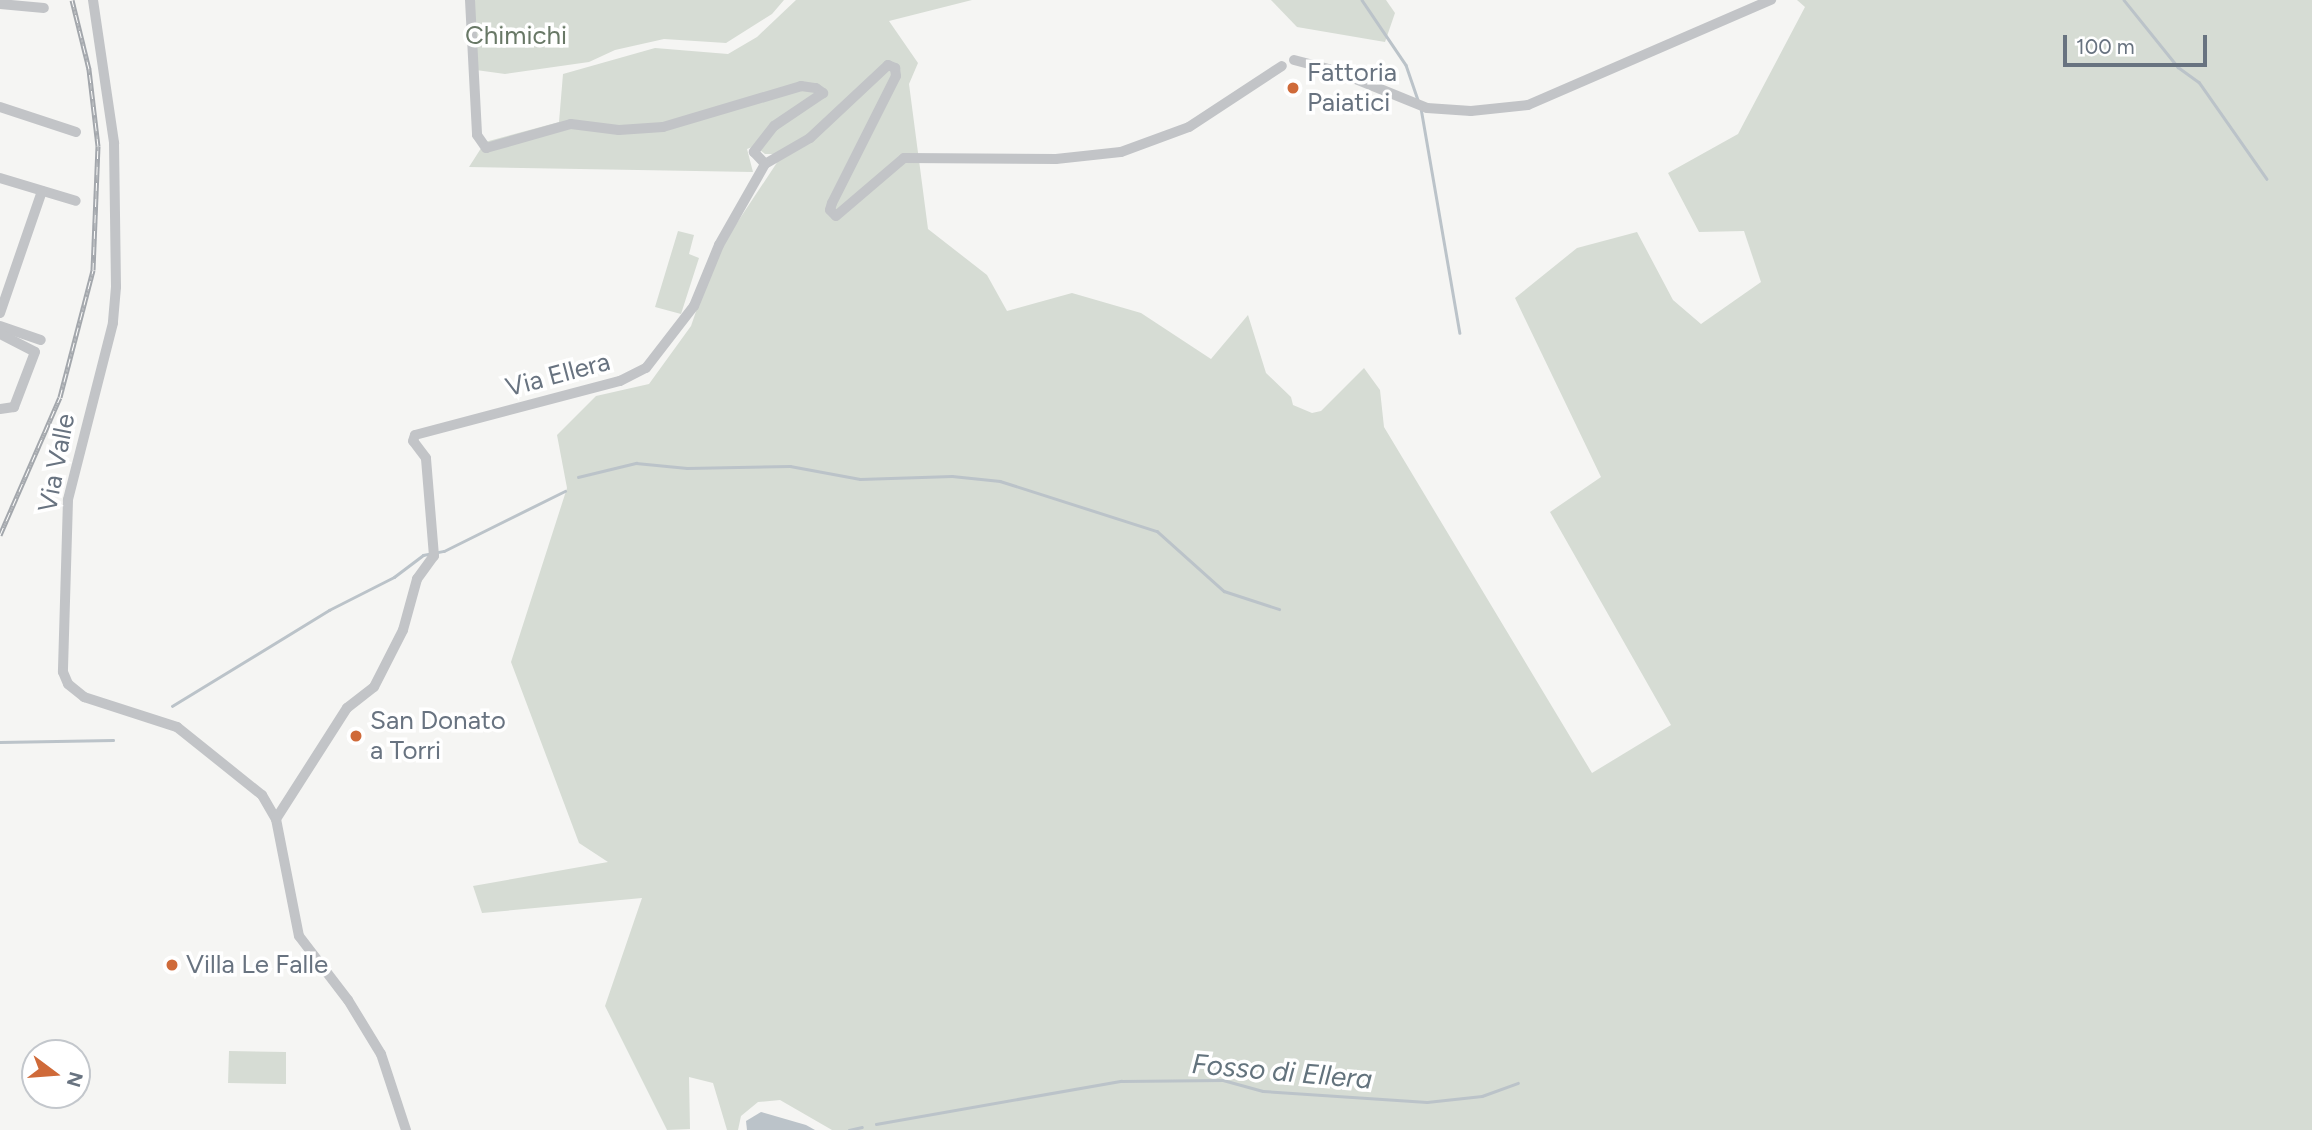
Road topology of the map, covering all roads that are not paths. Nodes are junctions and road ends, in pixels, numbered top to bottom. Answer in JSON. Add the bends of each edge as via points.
{"nodes":[{"id":1,"x":93,"y":0,"type":"edge"},
{"id":2,"x":470,"y":0,"type":"edge"},
{"id":3,"x":1771,"y":0,"type":"edge"},
{"id":4,"x":0,"y":4,"type":"edge"},
{"id":5,"x":44,"y":8,"type":"dead end"},
{"id":6,"x":1294,"y":60,"type":"dead end"},
{"id":7,"x":1282,"y":66,"type":"dead end"},
{"id":8,"x":0,"y":107,"type":"edge"},
{"id":9,"x":76,"y":132,"type":"dead end"},
{"id":10,"x":765,"y":164,"type":"junction"},
{"id":11,"x":0,"y":178,"type":"edge"},
{"id":12,"x":42,"y":191,"type":"junction"},
{"id":13,"x":76,"y":201,"type":"dead end"},
{"id":14,"x":0,"y":313,"type":"edge"},
{"id":15,"x":0,"y":326,"type":"edge"},
{"id":16,"x":0,"y":334,"type":"edge"},
{"id":17,"x":41,"y":340,"type":"dead end"},
{"id":18,"x":0,"y":409,"type":"edge"},
{"id":19,"x":276,"y":818,"type":"junction"},
{"id":20,"x":406,"y":1130,"type":"edge"}],
"edges":[{"from":1,"to":19,"type":"street","name":"Via Valle","via":[[114,143],[116,287],[113,323],[68,500],[63,672],[68,684],[84,697],[177,727],[254,786]]},
{"from":2,"to":10,"type":"street","name":"Via Ellera","via":[[477,135],[486,148],[571,124],[619,130],[663,127],[801,86],[823,93],[774,126],[754,152]]},
{"from":3,"to":6,"type":"street","via":[[1539,102],[1492,110],[1427,108],[1336,71]]},
{"from":4,"to":5,"type":"street"},
{"from":7,"to":10,"type":"street","via":[[1189,127],[1121,152],[1056,159],[904,158],[836,216],[831,212],[832,203],[896,76],[895,68],[885,65],[810,138]]},
{"from":8,"to":9,"type":"street"},
{"from":10,"to":19,"type":"street","name":"Via Ellera","via":[[719,245],[694,306],[646,368],[620,381],[415,435],[413,441],[426,458],[433,551],[417,579],[403,630],[374,687],[347,708]]},
{"from":11,"to":12,"type":"street"},
{"from":12,"to":13,"type":"street"},
{"from":12,"to":14,"type":"street"},
{"from":15,"to":17,"type":"street"},
{"from":16,"to":18,"type":"street","via":[[35,352],[14,407]]},
{"from":19,"to":20,"type":"street","via":[[299,936],[348,1000],[381,1054]]}]}
